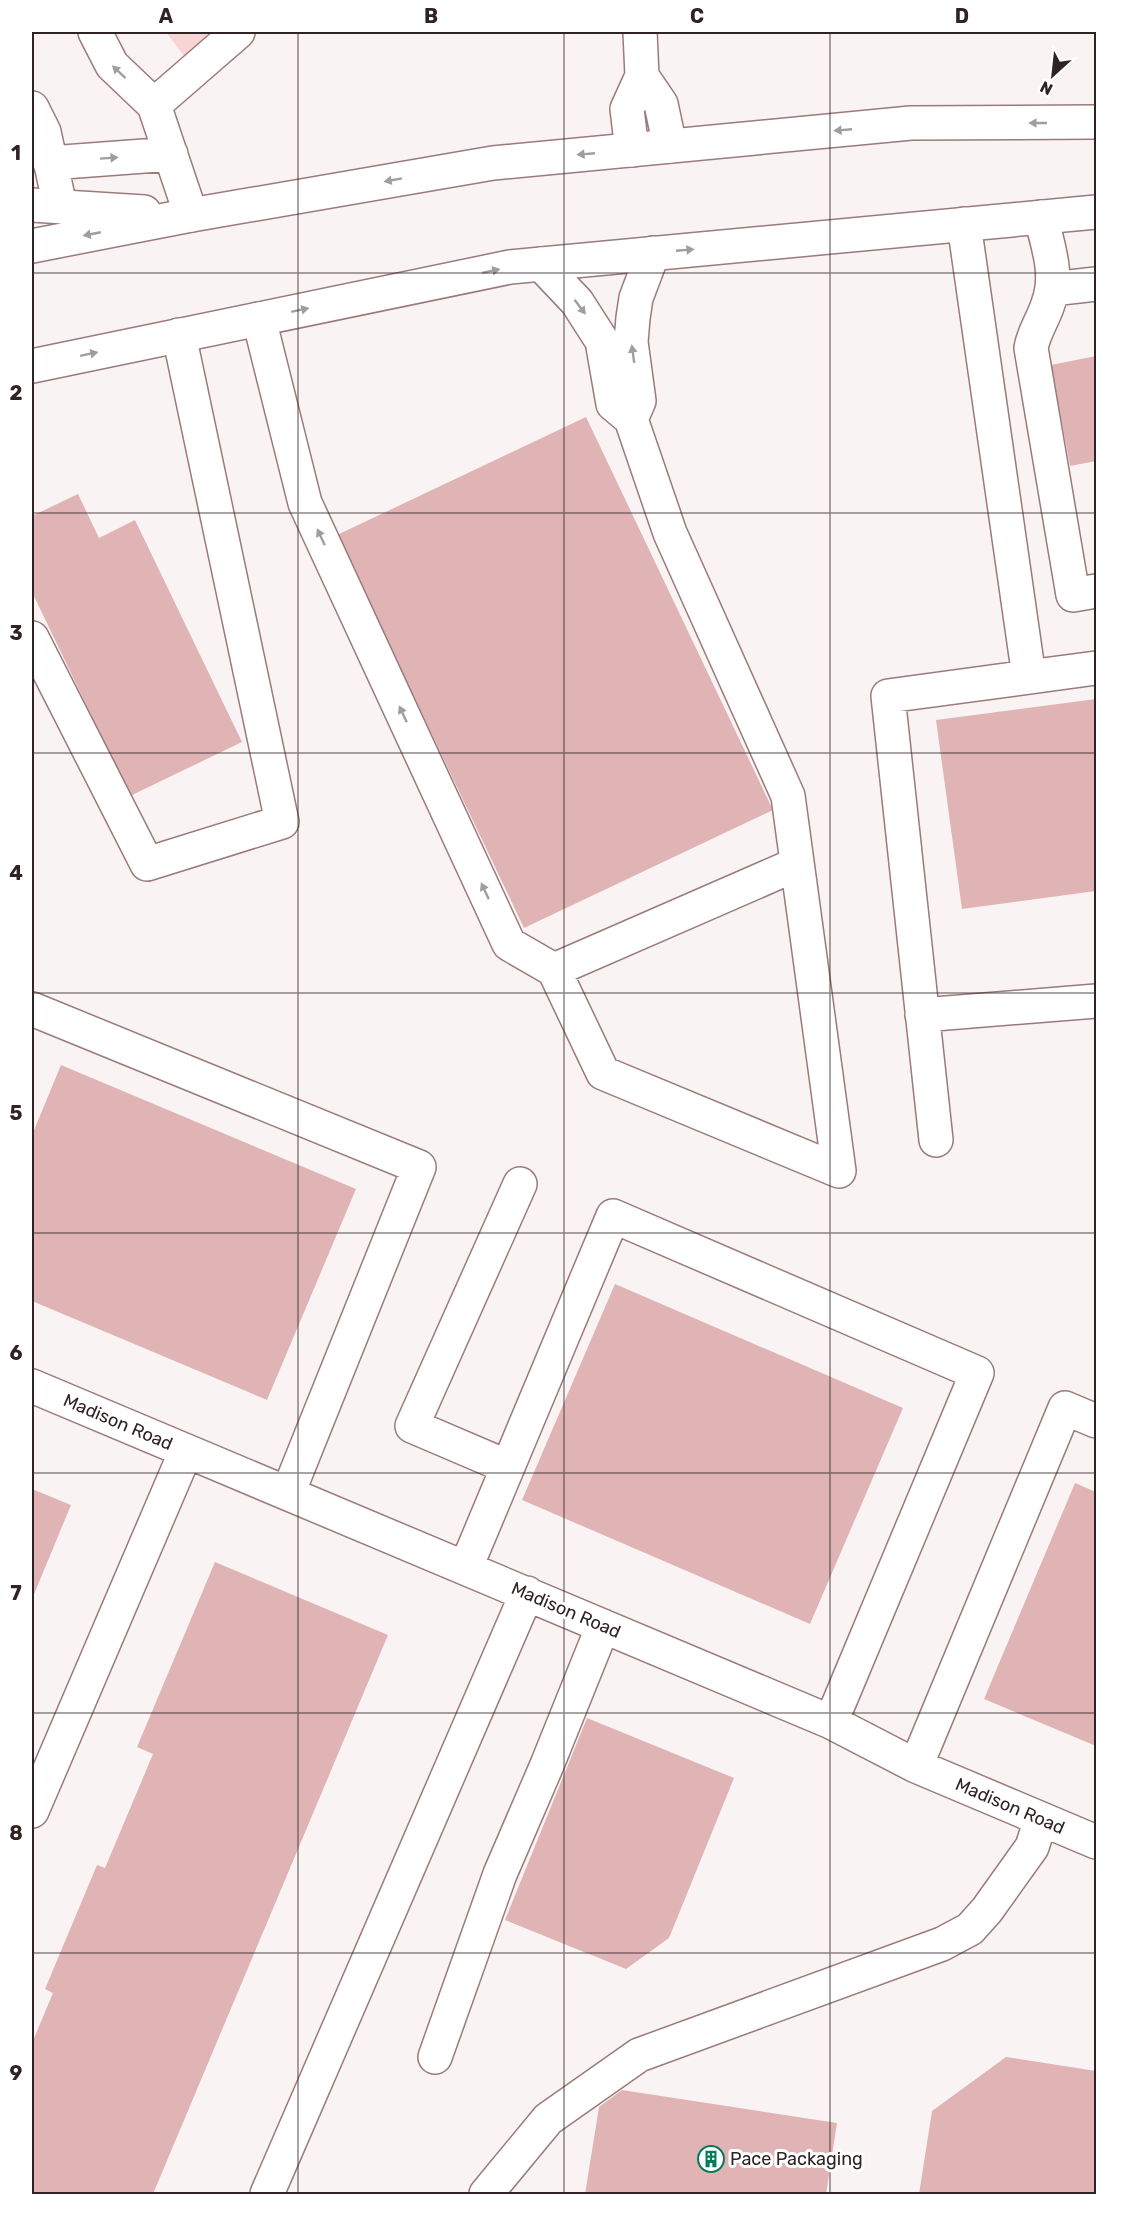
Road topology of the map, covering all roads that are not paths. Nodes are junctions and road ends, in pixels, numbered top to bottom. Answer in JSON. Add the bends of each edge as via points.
{"nodes":[{"id":1,"x":95,"y":32,"type":"edge"},
{"id":2,"x":238,"y":32,"type":"edge"},
{"id":3,"x":640,"y":32,"type":"edge"},
{"id":4,"x":642,"y":76,"type":"junction"},
{"id":5,"x":154,"y":105,"type":"junction"},
{"id":6,"x":32,"y":108,"type":"edge"},
{"id":7,"x":1096,"y":122,"type":"edge"},
{"id":8,"x":670,"y":146,"type":"junction"},
{"id":9,"x":632,"y":150,"type":"junction"},
{"id":10,"x":171,"y":154,"type":"junction"},
{"id":11,"x":50,"y":163,"type":"junction"},
{"id":12,"x":46,"y":206,"type":"edge"},
{"id":13,"x":1096,"y":212,"type":"edge"},
{"id":14,"x":191,"y":214,"type":"junction"},
{"id":15,"x":1041,"y":217,"type":"junction"},
{"id":16,"x":964,"y":224,"type":"junction"},
{"id":17,"x":32,"y":246,"type":"edge"},
{"id":18,"x":653,"y":253,"type":"junction"},
{"id":19,"x":541,"y":264,"type":"junction"},
{"id":20,"x":1096,"y":284,"type":"edge"},
{"id":21,"x":1052,"y":289,"type":"junction"},
{"id":22,"x":259,"y":319,"type":"junction"},
{"id":23,"x":179,"y":335,"type":"junction"},
{"id":24,"x":32,"y":366,"type":"edge"},
{"id":25,"x":632,"y":419,"type":"junction"},
{"id":26,"x":1096,"y":591,"type":"edge"},
{"id":27,"x":32,"y":638,"type":"edge"},
{"id":28,"x":1096,"y":668,"type":"edge"},
{"id":29,"x":1029,"y":677,"type":"junction"},
{"id":30,"x":797,"y":864,"type":"junction"},
{"id":31,"x":554,"y":970,"type":"junction"},
{"id":32,"x":1096,"y":1001,"type":"edge"},
{"id":33,"x":32,"y":1009,"type":"edge"},
{"id":34,"x":922,"y":1015,"type":"junction"},
{"id":35,"x":936,"y":1140,"type":"dead end"},
{"id":36,"x":520,"y":1184,"type":"dead end"},
{"id":37,"x":32,"y":1386,"type":"edge"},
{"id":38,"x":1096,"y":1421,"type":"edge"},
{"id":39,"x":186,"y":1450,"type":"junction"},
{"id":40,"x":508,"y":1467,"type":"junction"},
{"id":41,"x":288,"y":1493,"type":"junction"},
{"id":42,"x":466,"y":1567,"type":"junction"},
{"id":43,"x":527,"y":1593,"type":"junction"},
{"id":44,"x":603,"y":1626,"type":"junction"},
{"id":45,"x":831,"y":1722,"type":"junction"},
{"id":46,"x":916,"y":1766,"type":"junction"},
{"id":47,"x":32,"y":1811,"type":"edge"},
{"id":48,"x":1041,"y":1819,"type":"junction"},
{"id":49,"x":1096,"y":1842,"type":"edge"},
{"id":50,"x":435,"y":2057,"type":"dead end"},
{"id":51,"x":267,"y":2194,"type":"edge"},
{"id":52,"x":486,"y":2194,"type":"edge"}],
"edges":[{"from":5,"to":1,"type":"main road","one_way":true,"via":[[112,65]]},
{"from":2,"to":5,"type":"main road"},
{"from":3,"to":4,"type":"main road"},
{"from":4,"to":8,"type":"main road","via":[[661,104]]},
{"from":4,"to":9,"type":"main road","via":[[627,109]]},
{"from":5,"to":10,"type":"main road"},
{"from":6,"to":11,"type":"main road","via":[[44,132]]},
{"from":7,"to":8,"type":"main road","one_way":true,"via":[[911,123]]},
{"from":8,"to":9,"type":"main road"},
{"from":9,"to":14,"type":"main road","one_way":true,"via":[[493,163]]},
{"from":11,"to":10,"type":"main road","one_way":true},
{"from":10,"to":14,"type":"main road"},
{"from":11,"to":12,"type":"main road"},
{"from":12,"to":14,"type":"main road"},
{"from":13,"to":15,"type":"main road"},
{"from":14,"to":17,"type":"main road","one_way":true},
{"from":15,"to":16,"type":"main road"},
{"from":15,"to":21,"type":"main road","via":[[1054,276]]},
{"from":18,"to":16,"type":"main road","one_way":true},
{"from":16,"to":29,"type":"main road"},
{"from":18,"to":19,"type":"main road"},
{"from":25,"to":18,"type":"main road","one_way":true,"via":[[639,401],[631,342],[633,318],[636,298]]},
{"from":22,"to":19,"type":"main road","one_way":true},
{"from":19,"to":25,"type":"main road","one_way":true,"via":[[577,302],[602,341],[613,404]]},
{"from":20,"to":21,"type":"main road"},
{"from":21,"to":26,"type":"main road","via":[[1031,348],[1073,595]]},
{"from":22,"to":23,"type":"main road"},
{"from":31,"to":22,"type":"main road","one_way":true,"via":[[510,944],[305,503]]},
{"from":24,"to":23,"type":"main road","one_way":true},
{"from":23,"to":27,"type":"main road","via":[[282,822],[147,864]]},
{"from":25,"to":30,"type":"main road","via":[[670,533],[788,796]]},
{"from":28,"to":29,"type":"main road"},
{"from":29,"to":34,"type":"main road","via":[[888,696]]},
{"from":30,"to":31,"type":"main road"},
{"from":30,"to":31,"type":"main road","via":[[839,1171],[603,1073]]},
{"from":32,"to":34,"type":"main road"},
{"from":33,"to":41,"type":"main road","via":[[419,1167]]},
{"from":34,"to":35,"type":"main road"},
{"from":36,"to":40,"type":"main road","via":[[412,1426]]},
{"from":37,"to":39,"type":"main road","name":"Madison Road"},
{"from":38,"to":46,"type":"main road","via":[[1065,1408]]},
{"from":39,"to":41,"type":"main road","name":"Madison Road"},
{"from":39,"to":47,"type":"main road"},
{"from":40,"to":42,"type":"main road"},
{"from":40,"to":45,"type":"main road","via":[[614,1216],[977,1373]]},
{"from":41,"to":42,"type":"main road","name":"Madison Road"},
{"from":42,"to":43,"type":"main road","name":"Madison Road"},
{"from":43,"to":44,"type":"main road","name":"Madison Road"},
{"from":43,"to":51,"type":"main road"},
{"from":44,"to":45,"type":"main road","name":"Madison Road"},
{"from":44,"to":50,"type":"main road","via":[[500,1874]]},
{"from":45,"to":46,"type":"main road","name":"Madison Road"},
{"from":46,"to":48,"type":"main road","name":"Madison Road"},
{"from":48,"to":49,"type":"main road","name":"Madison Road"},
{"from":48,"to":52,"type":"main road","via":[[1032,1847],[970,1929],[942,1944],[639,2055],[548,2119]]}]}
